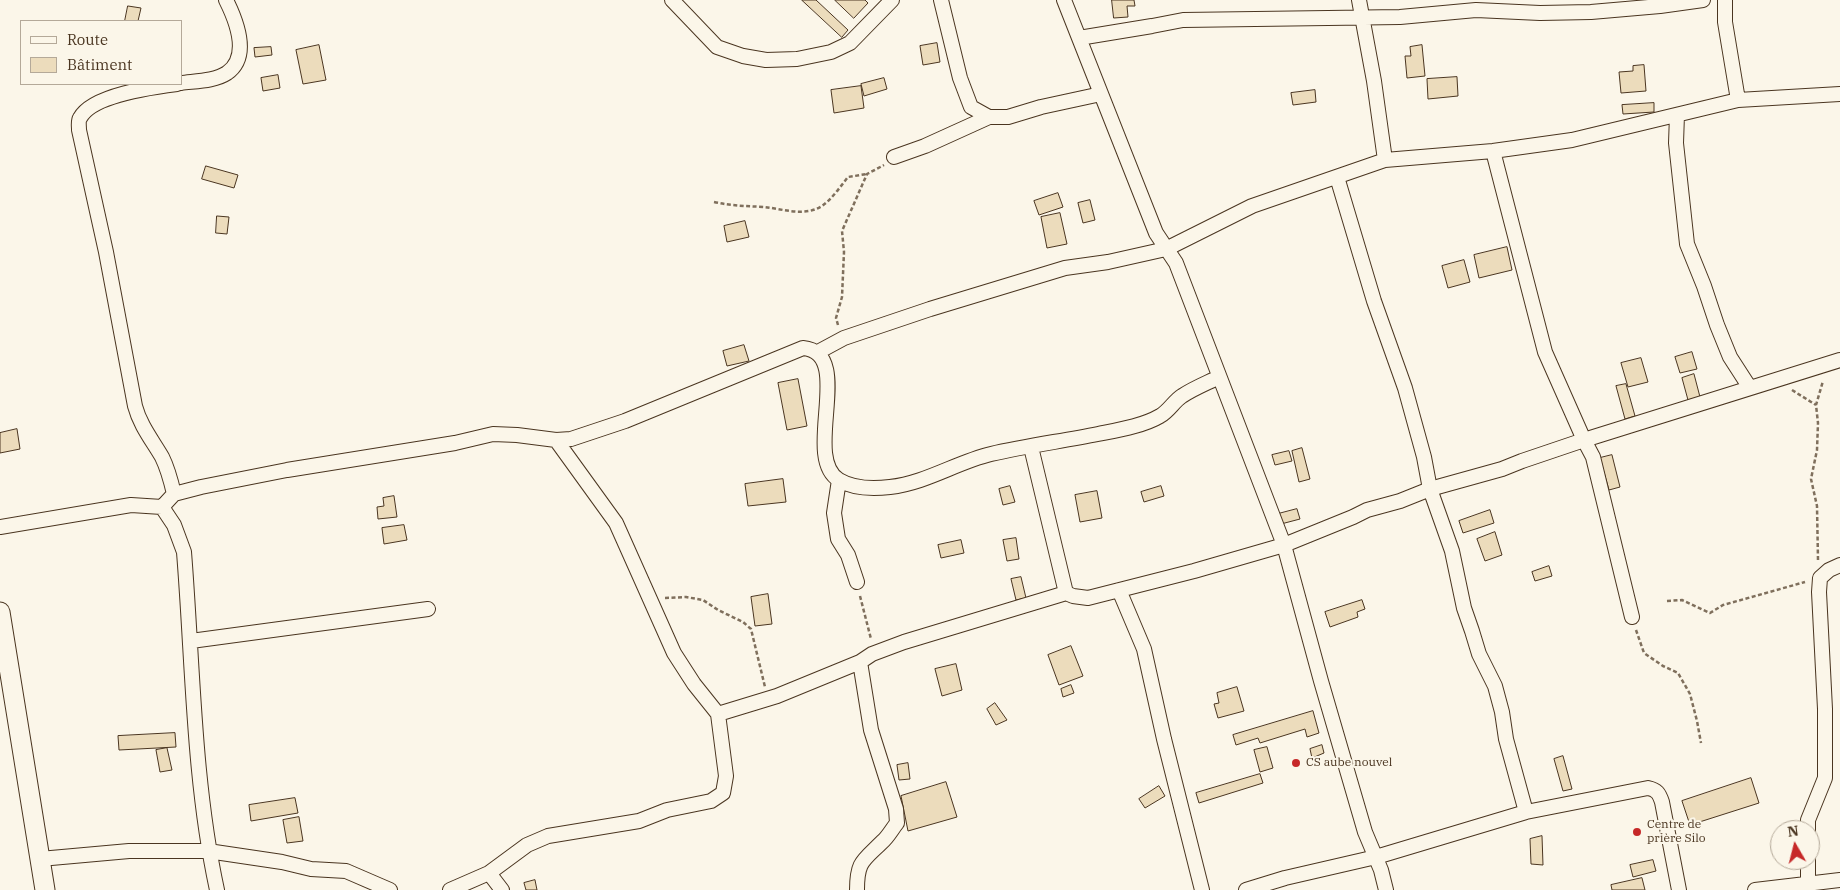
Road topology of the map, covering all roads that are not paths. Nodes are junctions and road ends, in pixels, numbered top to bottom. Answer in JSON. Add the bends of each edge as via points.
{"nodes":[{"id":1,"x":226,"y":0,"type":"edge"},
{"id":2,"x":672,"y":0,"type":"edge"},
{"id":3,"x":892,"y":0,"type":"edge"},
{"id":4,"x":941,"y":0,"type":"edge"},
{"id":5,"x":1064,"y":0,"type":"edge"},
{"id":6,"x":1359,"y":0,"type":"edge"},
{"id":7,"x":1702,"y":0,"type":"edge"},
{"id":8,"x":1725,"y":0,"type":"edge"},
{"id":9,"x":1362,"y":17,"type":"junction"},
{"id":10,"x":1079,"y":38,"type":"junction"},
{"id":11,"x":182,"y":83,"type":"edge"},
{"id":12,"x":172,"y":85,"type":"edge"},
{"id":13,"x":1101,"y":94,"type":"junction"},
{"id":14,"x":1840,"y":94,"type":"edge"},
{"id":15,"x":1738,"y":100,"type":"junction"},
{"id":16,"x":1677,"y":115,"type":"junction"},
{"id":17,"x":989,"y":117,"type":"junction"},
{"id":18,"x":1493,"y":151,"type":"junction"},
{"id":19,"x":894,"y":156,"type":"road end"},
{"id":20,"x":1385,"y":160,"type":"junction"},
{"id":21,"x":1337,"y":177,"type":"junction"},
{"id":22,"x":1166,"y":249,"type":"junction"},
{"id":23,"x":818,"y":352,"type":"junction"},
{"id":24,"x":1834,"y":362,"type":"edge"},
{"id":25,"x":1219,"y":377,"type":"junction"},
{"id":26,"x":1750,"y":388,"type":"junction"},
{"id":27,"x":556,"y":440,"type":"junction"},
{"id":28,"x":1584,"y":440,"type":"junction"},
{"id":29,"x":1030,"y":447,"type":"junction"},
{"id":30,"x":839,"y":480,"type":"junction"},
{"id":31,"x":1430,"y":488,"type":"junction"},
{"id":32,"x":174,"y":494,"type":"junction"},
{"id":33,"x":162,"y":507,"type":"junction"},
{"id":34,"x":0,"y":527,"type":"edge"},
{"id":35,"x":1284,"y":545,"type":"junction"},
{"id":36,"x":1840,"y":565,"type":"edge"},
{"id":37,"x":857,"y":582,"type":"road end"},
{"id":38,"x":1119,"y":590,"type":"junction"},
{"id":39,"x":1066,"y":593,"type":"junction"},
{"id":40,"x":428,"y":609,"type":"dead end"},
{"id":41,"x":0,"y":612,"type":"edge"},
{"id":42,"x":1632,"y":617,"type":"road end"},
{"id":43,"x":191,"y":641,"type":"junction"},
{"id":44,"x":860,"y":662,"type":"junction"},
{"id":45,"x":718,"y":714,"type":"junction"},
{"id":46,"x":1526,"y":812,"type":"junction"},
{"id":47,"x":1808,"y":820,"type":"edge"},
{"id":48,"x":208,"y":851,"type":"junction"},
{"id":49,"x":1376,"y":857,"type":"junction"},
{"id":50,"x":40,"y":859,"type":"junction"},
{"id":51,"x":1808,"y":870,"type":"edge"},
{"id":52,"x":489,"y":872,"type":"junction"},
{"id":53,"x":1840,"y":880,"type":"edge"},
{"id":54,"x":1808,"y":884,"type":"junction"},
{"id":55,"x":45,"y":890,"type":"edge"},
{"id":56,"x":217,"y":890,"type":"edge"},
{"id":57,"x":390,"y":890,"type":"edge"},
{"id":58,"x":450,"y":890,"type":"edge"},
{"id":59,"x":502,"y":890,"type":"edge"},
{"id":60,"x":857,"y":890,"type":"edge"},
{"id":61,"x":1202,"y":890,"type":"edge"},
{"id":62,"x":1246,"y":890,"type":"edge"},
{"id":63,"x":1386,"y":890,"type":"edge"},
{"id":64,"x":1679,"y":890,"type":"edge"},
{"id":65,"x":1755,"y":890,"type":"edge"}],
"edges":[{"from":1,"to":11,"type":"street","via":[[237,28],[239,55],[236,62],[227,73]]},
{"from":2,"to":3,"type":"street","via":[[717,47],[766,60],[831,52],[850,43]]},
{"from":4,"to":17,"type":"street","via":[[966,96],[971,107]]},
{"from":5,"to":10,"type":"street"},
{"from":6,"to":9,"type":"street"},
{"from":7,"to":9,"type":"street","via":[[1591,12],[1476,10]]},
{"from":8,"to":15,"type":"street","via":[[1725,22]]},
{"from":9,"to":10,"type":"street","via":[[1183,20]]},
{"from":9,"to":20,"type":"street"},
{"from":10,"to":13,"type":"street"},
{"from":12,"to":32,"type":"street","via":[[97,103],[80,118],[79,130],[138,419],[163,458]]},
{"from":13,"to":17,"type":"street","via":[[1008,117]]},
{"from":13,"to":22,"type":"street","via":[[1156,233]]},
{"from":14,"to":15,"type":"street"},
{"from":15,"to":16,"type":"street"},
{"from":16,"to":18,"type":"street","via":[[1572,140]]},
{"from":16,"to":26,"type":"street","via":[[1676,143],[1687,244],[1730,357]]},
{"from":17,"to":19,"type":"street","via":[[925,146]]},
{"from":18,"to":20,"type":"street"},
{"from":18,"to":28,"type":"street","via":[[1545,352]]},
{"from":20,"to":21,"type":"street"},
{"from":21,"to":22,"type":"street","via":[[1252,206]]},
{"from":21,"to":31,"type":"street","via":[[1374,301],[1405,388]]},
{"from":22,"to":23,"type":"street","via":[[1065,268],[844,338]]},
{"from":22,"to":25,"type":"street","via":[[1176,263]]},
{"from":23,"to":27,"type":"street","via":[[802,348],[792,351],[625,421]]},
{"from":23,"to":30,"type":"street","via":[[824,359],[826,375],[825,446],[828,465],[831,474]]},
{"from":24,"to":26,"type":"street"},
{"from":25,"to":29,"type":"street","via":[[1180,396],[1160,416],[1128,428]]},
{"from":25,"to":35,"type":"street"},
{"from":26,"to":28,"type":"street"},
{"from":27,"to":32,"type":"street","via":[[493,434],[287,470]]},
{"from":27,"to":45,"type":"street","via":[[616,523],[674,653]]},
{"from":28,"to":31,"type":"street","via":[[1522,460],[1502,470]]},
{"from":28,"to":42,"type":"street","via":[[1593,457]]},
{"from":29,"to":30,"type":"street","via":[[989,455],[891,487],[865,488]]},
{"from":29,"to":39,"type":"street"},
{"from":30,"to":37,"type":"street","via":[[834,513],[838,539],[848,555]]},
{"from":31,"to":35,"type":"street"},
{"from":31,"to":46,"type":"street","via":[[1447,532],[1474,639],[1495,686]]},
{"from":32,"to":33,"type":"street"},
{"from":33,"to":34,"type":"street","via":[[131,505]]},
{"from":33,"to":43,"type":"street","via":[[184,552]]},
{"from":35,"to":38,"type":"street"},
{"from":35,"to":49,"type":"street","via":[[1365,832]]},
{"from":36,"to":47,"type":"street","via":[[1820,578],[1818,592],[1825,709],[1825,778]]},
{"from":38,"to":39,"type":"street","via":[[1088,598]]},
{"from":38,"to":61,"type":"street","via":[[1144,649]]},
{"from":39,"to":44,"type":"street","via":[[904,642]]},
{"from":40,"to":43,"type":"street"},
{"from":41,"to":50,"type":"street"},
{"from":43,"to":48,"type":"street"},
{"from":44,"to":45,"type":"street","via":[[777,696]]},
{"from":44,"to":60,"type":"street","via":[[871,730],[896,809],[897,823],[884,842],[861,863]]},
{"from":45,"to":52,"type":"street","via":[[726,776],[723,793],[711,801],[667,810],[639,821],[548,836],[527,845]]},
{"from":46,"to":49,"type":"street"},
{"from":46,"to":64,"type":"street","via":[[1624,792],[1655,790],[1662,802]]},
{"from":48,"to":50,"type":"street","via":[[129,851]]},
{"from":48,"to":56,"type":"street"},
{"from":48,"to":57,"type":"street","via":[[311,869],[346,871]]},
{"from":49,"to":62,"type":"street"},
{"from":49,"to":63,"type":"street"},
{"from":50,"to":55,"type":"street"},
{"from":51,"to":54,"type":"street"},
{"from":52,"to":58,"type":"street"},
{"from":52,"to":59,"type":"street"},
{"from":53,"to":54,"type":"street"},
{"from":54,"to":65,"type":"street"}]}
